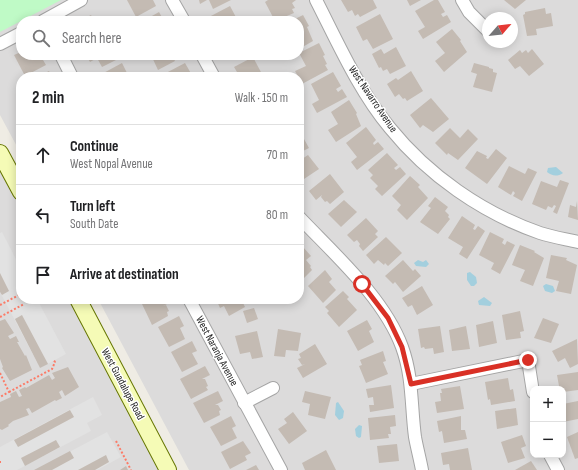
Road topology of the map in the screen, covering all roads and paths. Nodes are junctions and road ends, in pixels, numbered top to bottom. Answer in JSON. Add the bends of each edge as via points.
{"nodes":[{"id":1,"x":80,"y":0,"type":"edge"},
{"id":2,"x":172,"y":0,"type":"edge"},
{"id":3,"x":316,"y":0,"type":"edge"},
{"id":4,"x":462,"y":0,"type":"edge"},
{"id":5,"x":52,"y":16,"type":"edge"},
{"id":6,"x":181,"y":16,"type":"edge"},
{"id":7,"x":482,"y":25,"type":"edge"},
{"id":8,"x":16,"y":36,"type":"edge"},
{"id":9,"x":0,"y":44,"type":"edge"},
{"id":10,"x":63,"y":60,"type":"edge"},
{"id":11,"x":205,"y":60,"type":"edge"},
{"id":12,"x":69,"y":72,"type":"edge"},
{"id":13,"x":211,"y":72,"type":"edge"},
{"id":14,"x":0,"y":153,"type":"edge"},
{"id":15,"x":16,"y":183,"type":"edge"},
{"id":16,"x":304,"y":222,"type":"edge"},
{"id":17,"x":578,"y":242,"type":"edge"},
{"id":18,"x":16,"y":297,"type":"edge"},
{"id":19,"x":24,"y":304,"type":"dead end"},
{"id":20,"x":81,"y":304,"type":"edge"},
{"id":21,"x":192,"y":304,"type":"edge"},
{"id":22,"x":0,"y":305,"type":"edge"},
{"id":23,"x":0,"y":318,"type":"edge"},
{"id":24,"x":53,"y":359,"type":"dead end"},
{"id":25,"x":0,"y":373,"type":"edge"},
{"id":26,"x":411,"y":384,"type":"junction"},
{"id":27,"x":532,"y":386,"type":"edge"},
{"id":28,"x":273,"y":388,"type":"dead end"},
{"id":29,"x":9,"y":392,"type":"junction"},
{"id":30,"x":0,"y":397,"type":"edge"},
{"id":31,"x":244,"y":403,"type":"junction"},
{"id":32,"x":116,"y":441,"type":"dead end"},
{"id":33,"x":552,"y":458,"type":"edge"},
{"id":34,"x":131,"y":470,"type":"edge"},
{"id":35,"x":168,"y":470,"type":"edge"},
{"id":36,"x":281,"y":470,"type":"edge"},
{"id":37,"x":422,"y":470,"type":"edge"},
{"id":38,"x":558,"y":470,"type":"edge"}],
"edges":[{"from":1,"to":5,"type":"street"},
{"from":2,"to":6,"type":"street"},
{"from":3,"to":17,"type":"street","name":"West Navarro Avenue","via":[[357,79],[386,122],[432,172],[482,207],[540,233]]},
{"from":4,"to":7,"type":"street","via":[[469,12]]},
{"from":8,"to":9,"type":"street"},
{"from":10,"to":12,"type":"street"},
{"from":11,"to":13,"type":"street"},
{"from":14,"to":15,"type":"main road"},
{"from":16,"to":26,"type":"street","via":[[362,284],[388,318],[402,347]]},
{"from":18,"to":22,"type":"path"},
{"from":19,"to":23,"type":"path"},
{"from":20,"to":35,"type":"main road","name":"West Guadalupe Road"},
{"from":21,"to":31,"type":"street","name":"West Naranja Avenue"},
{"from":24,"to":29,"type":"path","via":[[52,369]]},
{"from":25,"to":29,"type":"path"},
{"from":26,"to":27,"type":"street","via":[[528,360]]},
{"from":26,"to":37,"type":"street","via":[[415,437]]},
{"from":28,"to":31,"type":"street"},
{"from":29,"to":30,"type":"path"},
{"from":31,"to":36,"type":"street","name":"West Naranja Avenue"},
{"from":32,"to":34,"type":"path"},
{"from":33,"to":38,"type":"street"}]}
